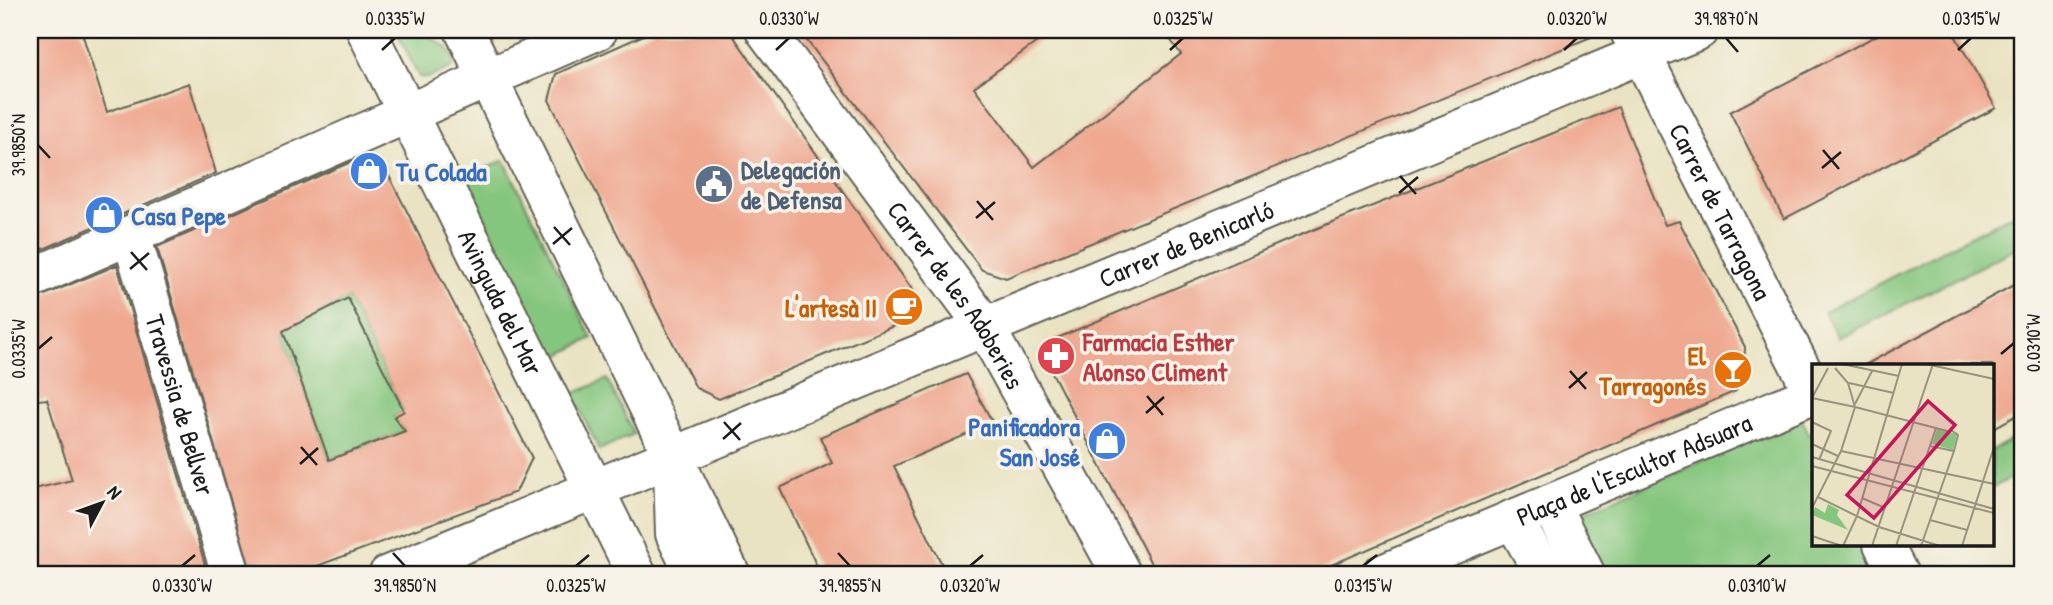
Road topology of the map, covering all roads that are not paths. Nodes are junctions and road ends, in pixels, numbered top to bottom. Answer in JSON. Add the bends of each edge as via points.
{"nodes":[{"id":1,"x":366,"y":30,"type":"edge"},
{"id":2,"x":598,"y":30,"type":"edge"},
{"id":3,"x":765,"y":30,"type":"edge"},
{"id":4,"x":1699,"y":30,"type":"edge"},
{"id":5,"x":464,"y":33,"type":"edge"},
{"id":6,"x":1635,"y":42,"type":"edge"},
{"id":7,"x":488,"y":80,"type":"junction"},
{"id":8,"x":408,"y":115,"type":"junction"},
{"id":9,"x":131,"y":235,"type":"junction"},
{"id":10,"x":30,"y":279,"type":"edge"},
{"id":11,"x":984,"y":325,"type":"junction"},
{"id":12,"x":1812,"y":391,"type":"edge"},
{"id":13,"x":1812,"y":393,"type":"edge"},
{"id":14,"x":672,"y":454,"type":"junction"},
{"id":15,"x":595,"y":491,"type":"junction"},
{"id":16,"x":1550,"y":504,"type":"junction"},
{"id":17,"x":1513,"y":519,"type":"junction"},
{"id":18,"x":1884,"y":546,"type":"edge"},
{"id":19,"x":1912,"y":546,"type":"edge"},
{"id":20,"x":231,"y":575,"type":"edge"},
{"id":21,"x":387,"y":575,"type":"edge"},
{"id":22,"x":637,"y":575,"type":"edge"},
{"id":23,"x":672,"y":575,"type":"edge"},
{"id":24,"x":695,"y":575,"type":"edge"},
{"id":25,"x":731,"y":575,"type":"edge"},
{"id":26,"x":1122,"y":575,"type":"edge"},
{"id":27,"x":1380,"y":575,"type":"edge"},
{"id":28,"x":1545,"y":575,"type":"edge"},
{"id":29,"x":1586,"y":575,"type":"edge"},
{"id":30,"x":1899,"y":575,"type":"edge"},
{"id":31,"x":1927,"y":575,"type":"edge"}],
"edges":[{"from":1,"to":8,"type":"street","name":"Avinguda del Mar"},
{"from":2,"to":7,"type":"street"},
{"from":3,"to":11,"type":"street","name":"Carrer de les Adoberies"},
{"from":4,"to":6,"type":"street","name":"Carrer de Benicarló"},
{"from":5,"to":7,"type":"street"},
{"from":6,"to":11,"type":"street","name":"Carrer de Benicarló"},
{"from":6,"to":12,"type":"street","name":"Carrer de Tarragona"},
{"from":7,"to":8,"type":"street"},
{"from":7,"to":14,"type":"street"},
{"from":8,"to":9,"type":"street"},
{"from":8,"to":15,"type":"street","name":"Avinguda del Mar"},
{"from":9,"to":10,"type":"street"},
{"from":9,"to":20,"type":"street","name":"Travessia de Bellver"},
{"from":11,"to":14,"type":"street","name":"Carrer de Benicarló"},
{"from":11,"to":26,"type":"street","name":"Carrer de les Adoberies"},
{"from":13,"to":16,"type":"street","name":"Plaça de l'Escultor Adsuara"},
{"from":14,"to":15,"type":"street"},
{"from":14,"to":24,"type":"street","via":[[675,534]]},
{"from":14,"to":25,"type":"street"},
{"from":15,"to":21,"type":"street"},
{"from":15,"to":22,"type":"street","name":"Avinguda del Mar"},
{"from":15,"to":23,"type":"street","via":[[656,542]]},
{"from":16,"to":17,"type":"street","name":"Plaça de l'Escultor Adsuara"},
{"from":16,"to":29,"type":"street"},
{"from":17,"to":27,"type":"street"},
{"from":17,"to":28,"type":"street","name":"Plaça de l'Escultor Adsuara"},
{"from":18,"to":30,"type":"street"},
{"from":19,"to":31,"type":"street"}]}
